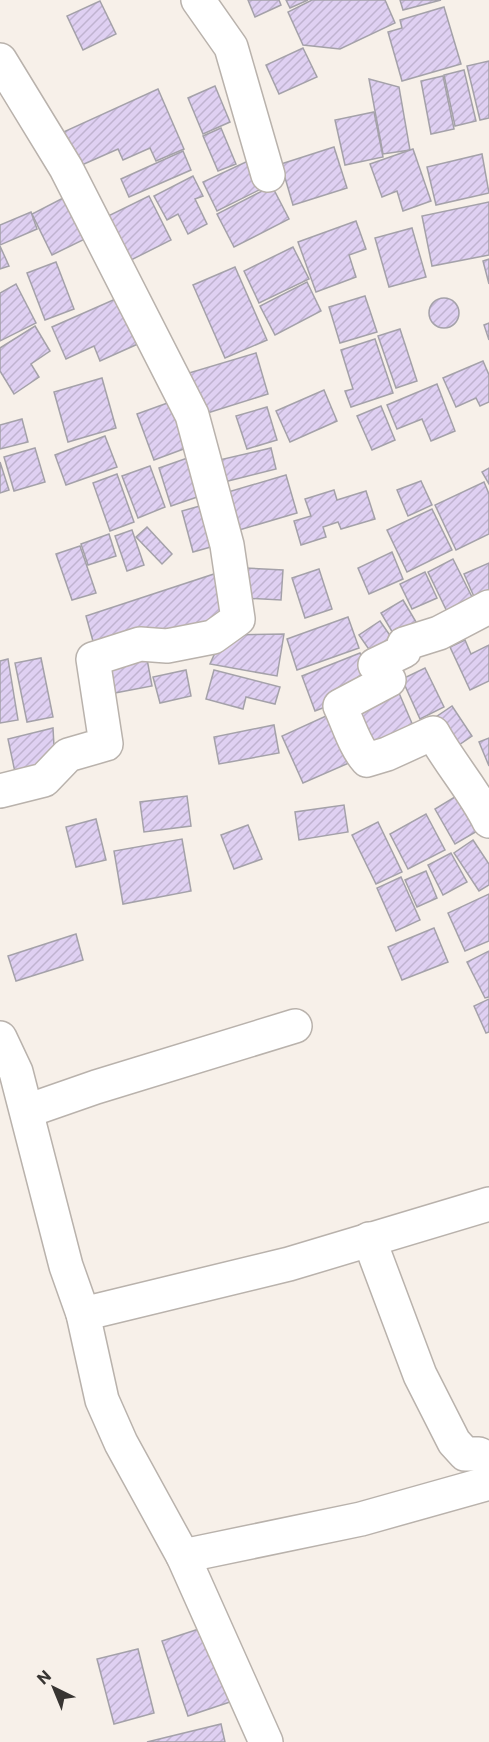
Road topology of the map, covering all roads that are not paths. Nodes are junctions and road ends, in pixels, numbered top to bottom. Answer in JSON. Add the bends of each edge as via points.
{"nodes":[{"id":1,"x":198,"y":0,"type":"edge"},
{"id":2,"x":0,"y":60,"type":"edge"},
{"id":3,"x":268,"y":175,"type":"dead end"},
{"id":4,"x":489,"y":607,"type":"edge"},
{"id":5,"x":0,"y":791,"type":"edge"},
{"id":6,"x":489,"y":821,"type":"edge"},
{"id":7,"x":295,"y":1026,"type":"dead end"},
{"id":8,"x":0,"y":1038,"type":"edge"},
{"id":9,"x":27,"y":1111,"type":"junction"},
{"id":10,"x":489,"y":1204,"type":"edge"},
{"id":11,"x":369,"y":1239,"type":"junction"},
{"id":12,"x":83,"y":1314,"type":"junction"},
{"id":13,"x":489,"y":1459,"type":"edge"},
{"id":14,"x":489,"y":1483,"type":"edge"},
{"id":15,"x":183,"y":1556,"type":"junction"},
{"id":16,"x":266,"y":1742,"type":"edge"}],
"edges":[{"from":1,"to":3,"type":"street","via":[[231,47]]},
{"from":2,"to":5,"type":"street","via":[[66,168],[192,415],[226,545],[238,619],[213,637],[167,646],[141,644],[93,659],[106,744],[69,755],[44,780]]},
{"from":4,"to":6,"type":"street","via":[[439,633],[404,644],[404,651],[375,665],[389,680],[340,706],[358,751],[367,760],[433,734]]},
{"from":7,"to":9,"type":"street"},
{"from":8,"to":9,"type":"street","via":[[16,1072]]},
{"from":9,"to":12,"type":"street","via":[[66,1266]]},
{"from":10,"to":11,"type":"street"},
{"from":11,"to":12,"type":"street","via":[[278,1267]]},
{"from":11,"to":13,"type":"street","via":[[420,1375],[454,1442],[465,1454]]},
{"from":12,"to":15,"type":"street","via":[[102,1400]]},
{"from":14,"to":15,"type":"street","via":[[362,1519]]},
{"from":15,"to":16,"type":"street"}]}
